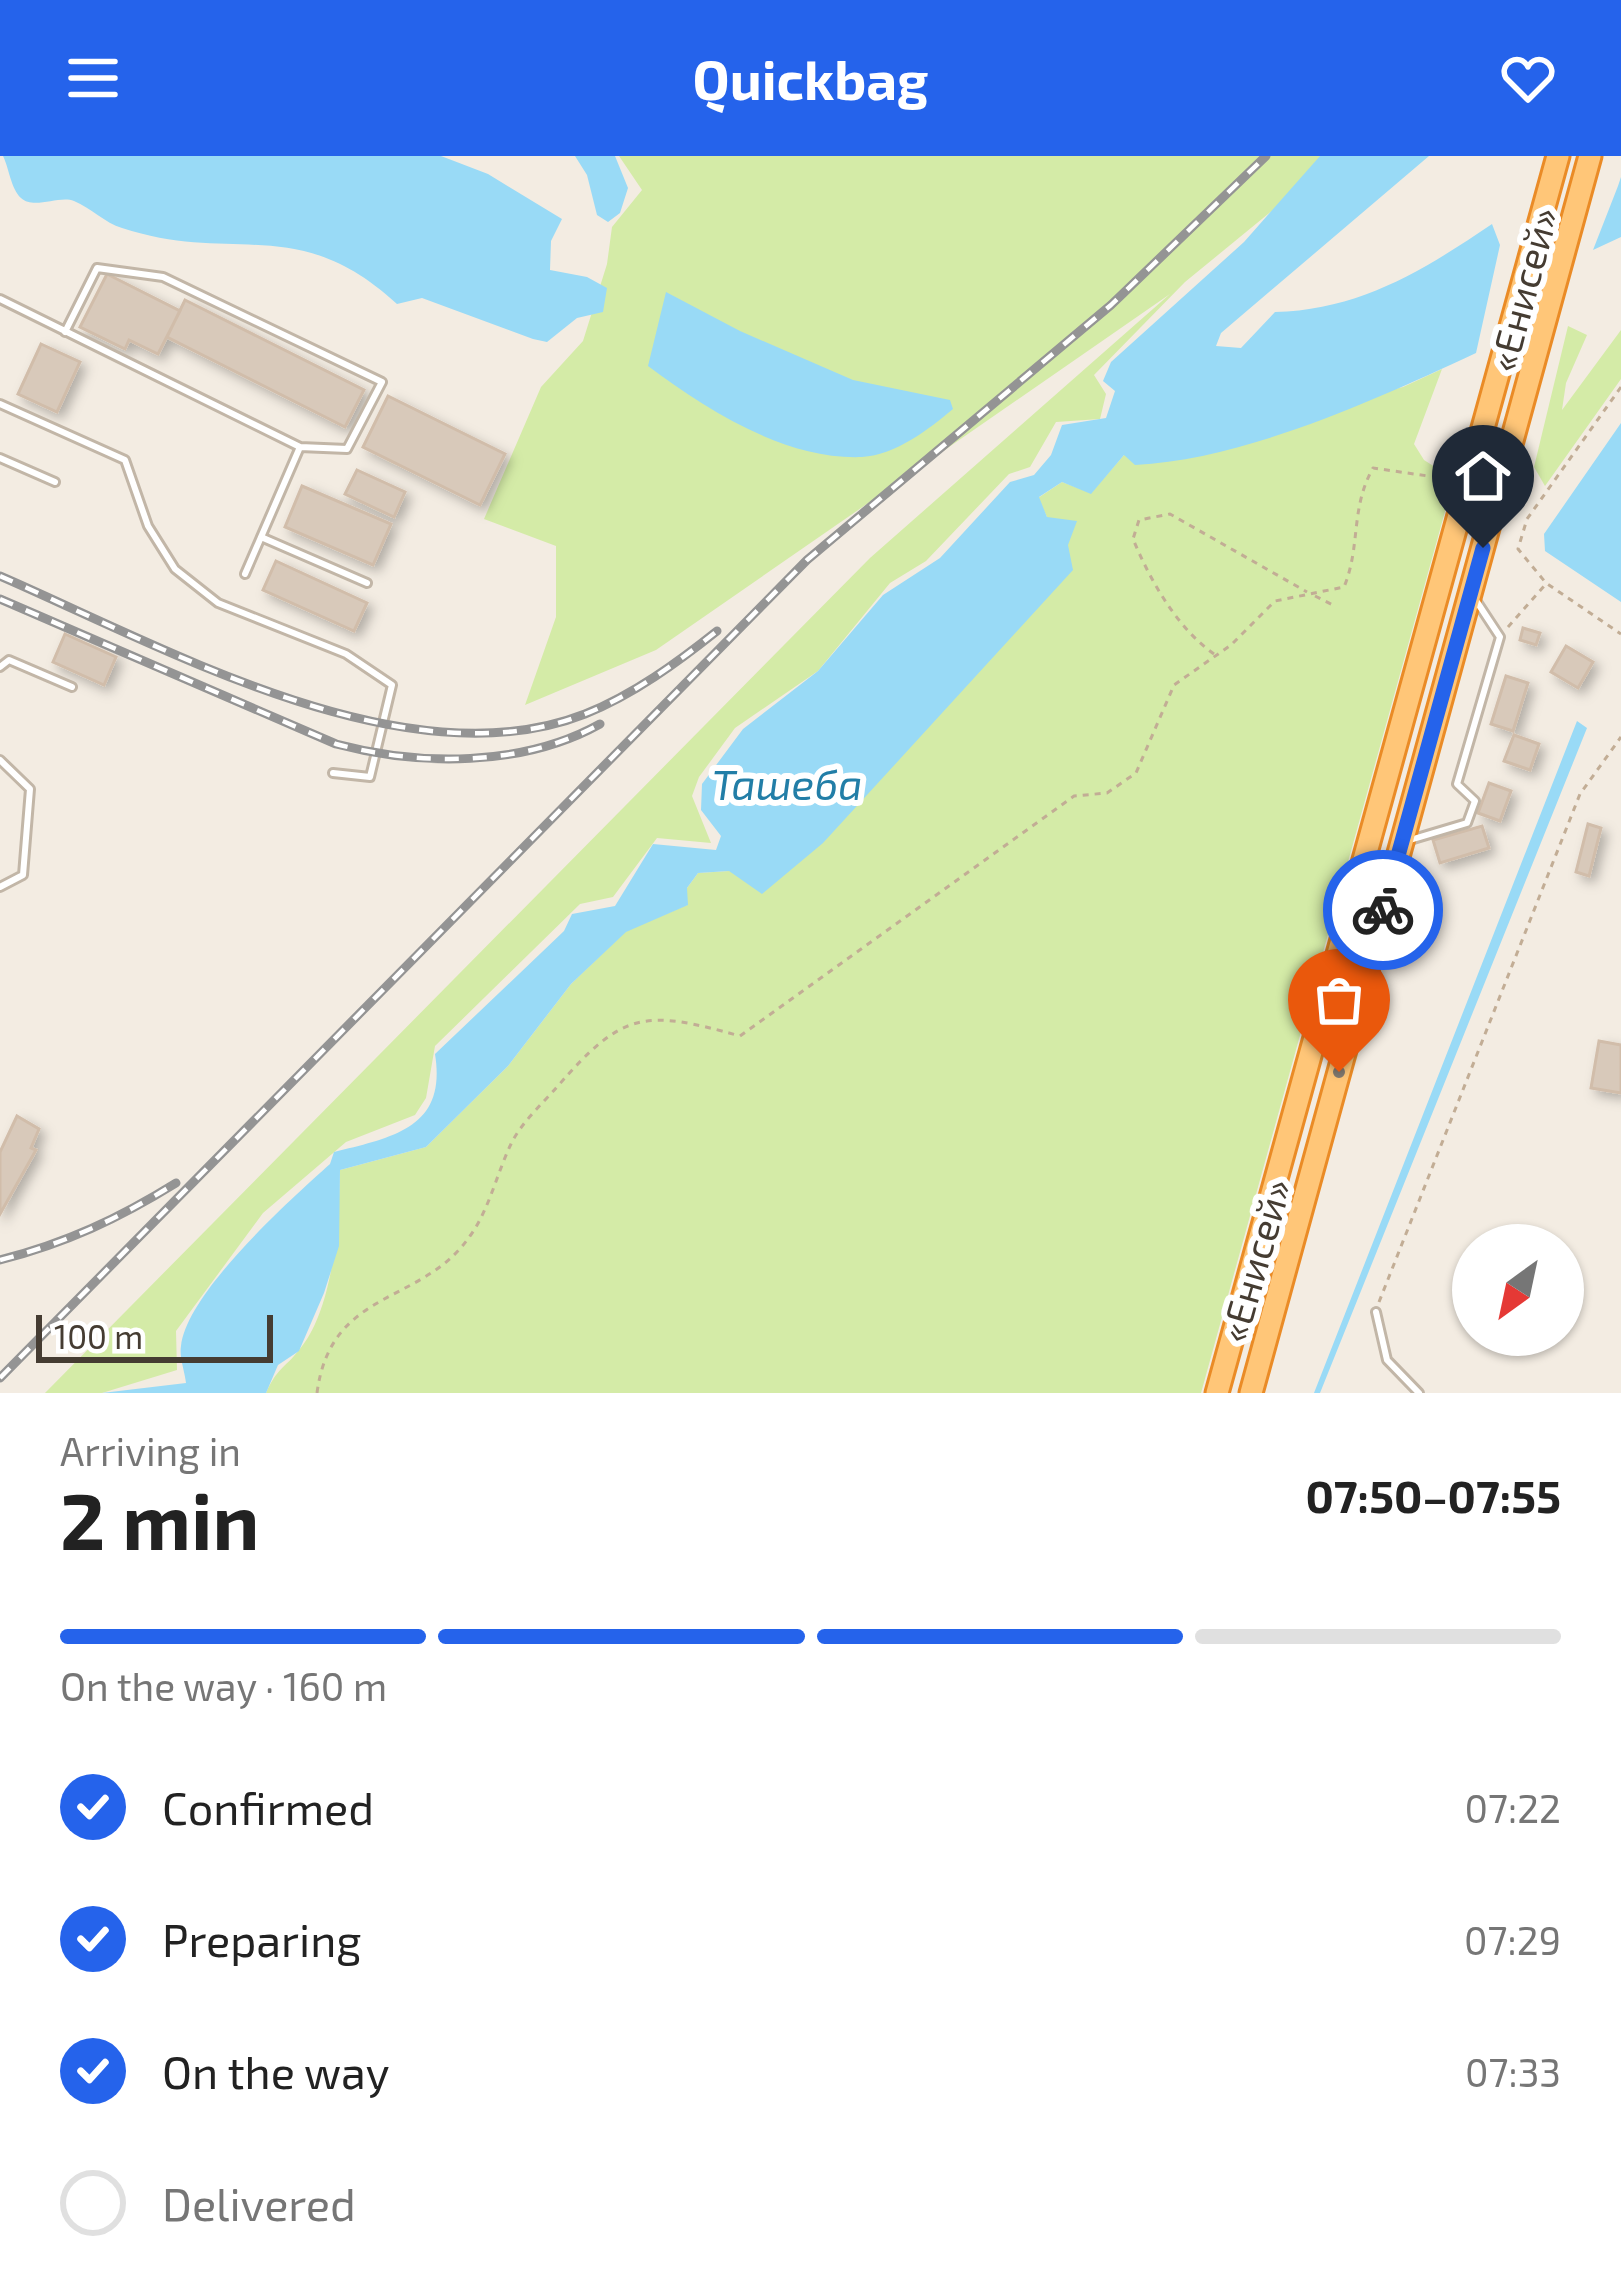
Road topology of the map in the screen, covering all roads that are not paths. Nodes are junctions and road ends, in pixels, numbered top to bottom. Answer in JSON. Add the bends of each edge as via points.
{"nodes":[{"id":1,"x":1558,"y":156,"type":"edge"},
{"id":2,"x":1590,"y":156,"type":"edge"},
{"id":3,"x":0,"y":299,"type":"edge"},
{"id":4,"x":65,"y":332,"type":"junction"},
{"id":5,"x":0,"y":404,"type":"edge"},
{"id":6,"x":300,"y":447,"type":"junction"},
{"id":7,"x":0,"y":458,"type":"edge"},
{"id":8,"x":55,"y":482,"type":"dead end"},
{"id":9,"x":261,"y":537,"type":"junction"},
{"id":10,"x":245,"y":574,"type":"dead end"},
{"id":11,"x":367,"y":583,"type":"dead end"},
{"id":12,"x":1471,"y":592,"type":"junction"},
{"id":13,"x":0,"y":667,"type":"edge"},
{"id":14,"x":72,"y":687,"type":"dead end"},
{"id":15,"x":0,"y":760,"type":"edge"},
{"id":16,"x":333,"y":773,"type":"dead end"},
{"id":17,"x":1401,"y":842,"type":"junction"},
{"id":18,"x":0,"y":887,"type":"edge"},
{"id":19,"x":1376,"y":1312,"type":"road end"},
{"id":20,"x":1216,"y":1393,"type":"edge"},
{"id":21,"x":1252,"y":1393,"type":"edge"},
{"id":22,"x":1419,"y":1393,"type":"edge"}],
"edges":[{"from":1,"to":20,"type":"highway","name":"«Енисей»"},
{"from":2,"to":12,"type":"highway","name":"«Енисей»"},
{"from":3,"to":4,"type":"lane"},
{"from":4,"to":6,"type":"lane"},
{"from":4,"to":6,"type":"lane","via":[[97,268],[163,277],[382,382],[347,449]]},
{"from":5,"to":16,"type":"lane","via":[[125,460],[148,526],[175,569],[218,603],[346,654],[392,685],[370,777]]},
{"from":6,"to":9,"type":"lane"},
{"from":7,"to":8,"type":"lane"},
{"from":9,"to":10,"type":"lane"},
{"from":9,"to":11,"type":"lane"},
{"from":12,"to":17,"type":"highway","name":"«Енисей»"},
{"from":12,"to":17,"type":"lane","via":[[1500,637],[1457,784],[1475,801],[1466,823]]},
{"from":13,"to":14,"type":"lane","via":[[9,660]]},
{"from":15,"to":18,"type":"lane","via":[[30,789],[23,875]]},
{"from":17,"to":21,"type":"highway","name":"«Енисей»"},
{"from":19,"to":22,"type":"lane","via":[[1387,1360]]}]}
